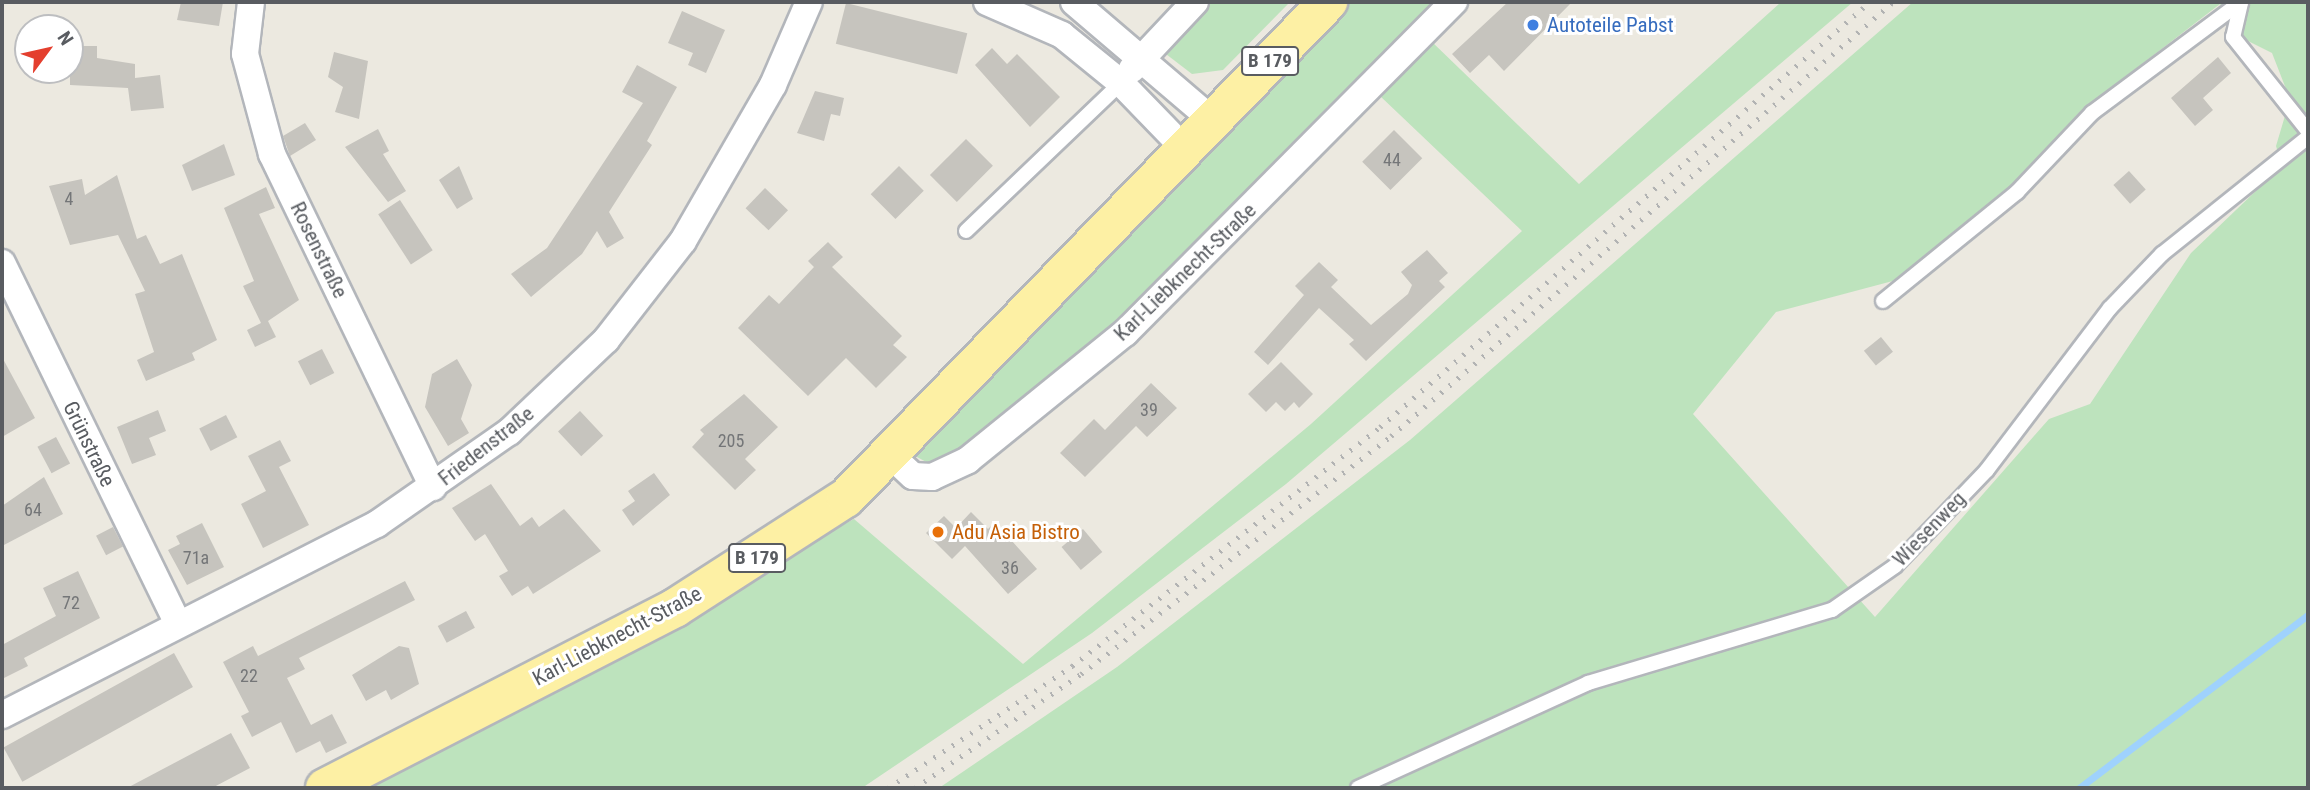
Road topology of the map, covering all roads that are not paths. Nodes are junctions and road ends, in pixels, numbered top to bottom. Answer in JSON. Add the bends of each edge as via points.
{"nodes":[{"id":1,"x":251,"y":2,"type":"edge"},
{"id":2,"x":809,"y":2,"type":"edge"},
{"id":3,"x":987,"y":2,"type":"edge"},
{"id":4,"x":1074,"y":2,"type":"edge"},
{"id":5,"x":1195,"y":2,"type":"edge"},
{"id":6,"x":1328,"y":2,"type":"edge"},
{"id":7,"x":1454,"y":2,"type":"edge"},
{"id":8,"x":2241,"y":2,"type":"edge"},
{"id":9,"x":1143,"y":55,"type":"junction"},
{"id":10,"x":1121,"y":83,"type":"junction"},
{"id":11,"x":1212,"y":120,"type":"junction"},
{"id":12,"x":2308,"y":131,"type":"edge"},
{"id":13,"x":2308,"y":137,"type":"edge"},
{"id":14,"x":1184,"y":148,"type":"junction"},
{"id":15,"x":966,"y":231,"type":"dead end"},
{"id":16,"x":2,"y":263,"type":"edge"},
{"id":17,"x":1883,"y":301,"type":"dead end"},
{"id":18,"x":887,"y":452,"type":"junction"},
{"id":19,"x":433,"y":487,"type":"junction"},
{"id":20,"x":177,"y":624,"type":"junction"},
{"id":21,"x":2,"y":715,"type":"edge"},
{"id":22,"x":325,"y":788,"type":"edge"},
{"id":23,"x":1358,"y":788,"type":"edge"}],
"edges":[{"from":1,"to":19,"type":"street","name":"Rosenstraße","via":[[245,54],[272,154]]},
{"from":2,"to":19,"type":"street","name":"Friedenstraße","via":[[773,85],[719,184],[647,291],[551,395]]},
{"from":3,"to":10,"type":"street","via":[[1062,35]]},
{"from":4,"to":9,"type":"street"},
{"from":5,"to":9,"type":"street"},
{"from":6,"to":11,"type":"main road","name":"Karl-Liebknecht-Straße","number":"B 179"},
{"from":7,"to":18,"type":"street","name":"Karl-Liebknecht-Straße","via":[[1125,333],[968,460],[932,477],[914,476]]},
{"from":8,"to":12,"type":"lane","via":[[2233,37]]},
{"from":8,"to":17,"type":"lane","via":[[2092,113],[2017,192]]},
{"from":9,"to":10,"type":"street"},
{"from":9,"to":11,"type":"street"},
{"from":10,"to":14,"type":"street"},
{"from":10,"to":15,"type":"lane"},
{"from":11,"to":14,"type":"main road","name":"Karl-Liebknecht-Straße","number":"B 179"},
{"from":13,"to":23,"type":"lane","name":"Wiesenweg","via":[[2162,254],[2110,308],[2049,396],[1987,470],[1895,566],[1832,610],[1588,683]]},
{"from":14,"to":18,"type":"main road","name":"Karl-Liebknecht-Straße","number":"B 179"},
{"from":16,"to":20,"type":"street","name":"Grünstraße"},
{"from":18,"to":22,"type":"main road","name":"Karl-Liebknecht-Straße","number":"B 179","via":[[846,498],[803,531],[686,601]]},
{"from":19,"to":20,"type":"street","name":"Friedenstraße","via":[[377,524]]},
{"from":20,"to":21,"type":"street","name":"Friedenstraße"}]}
